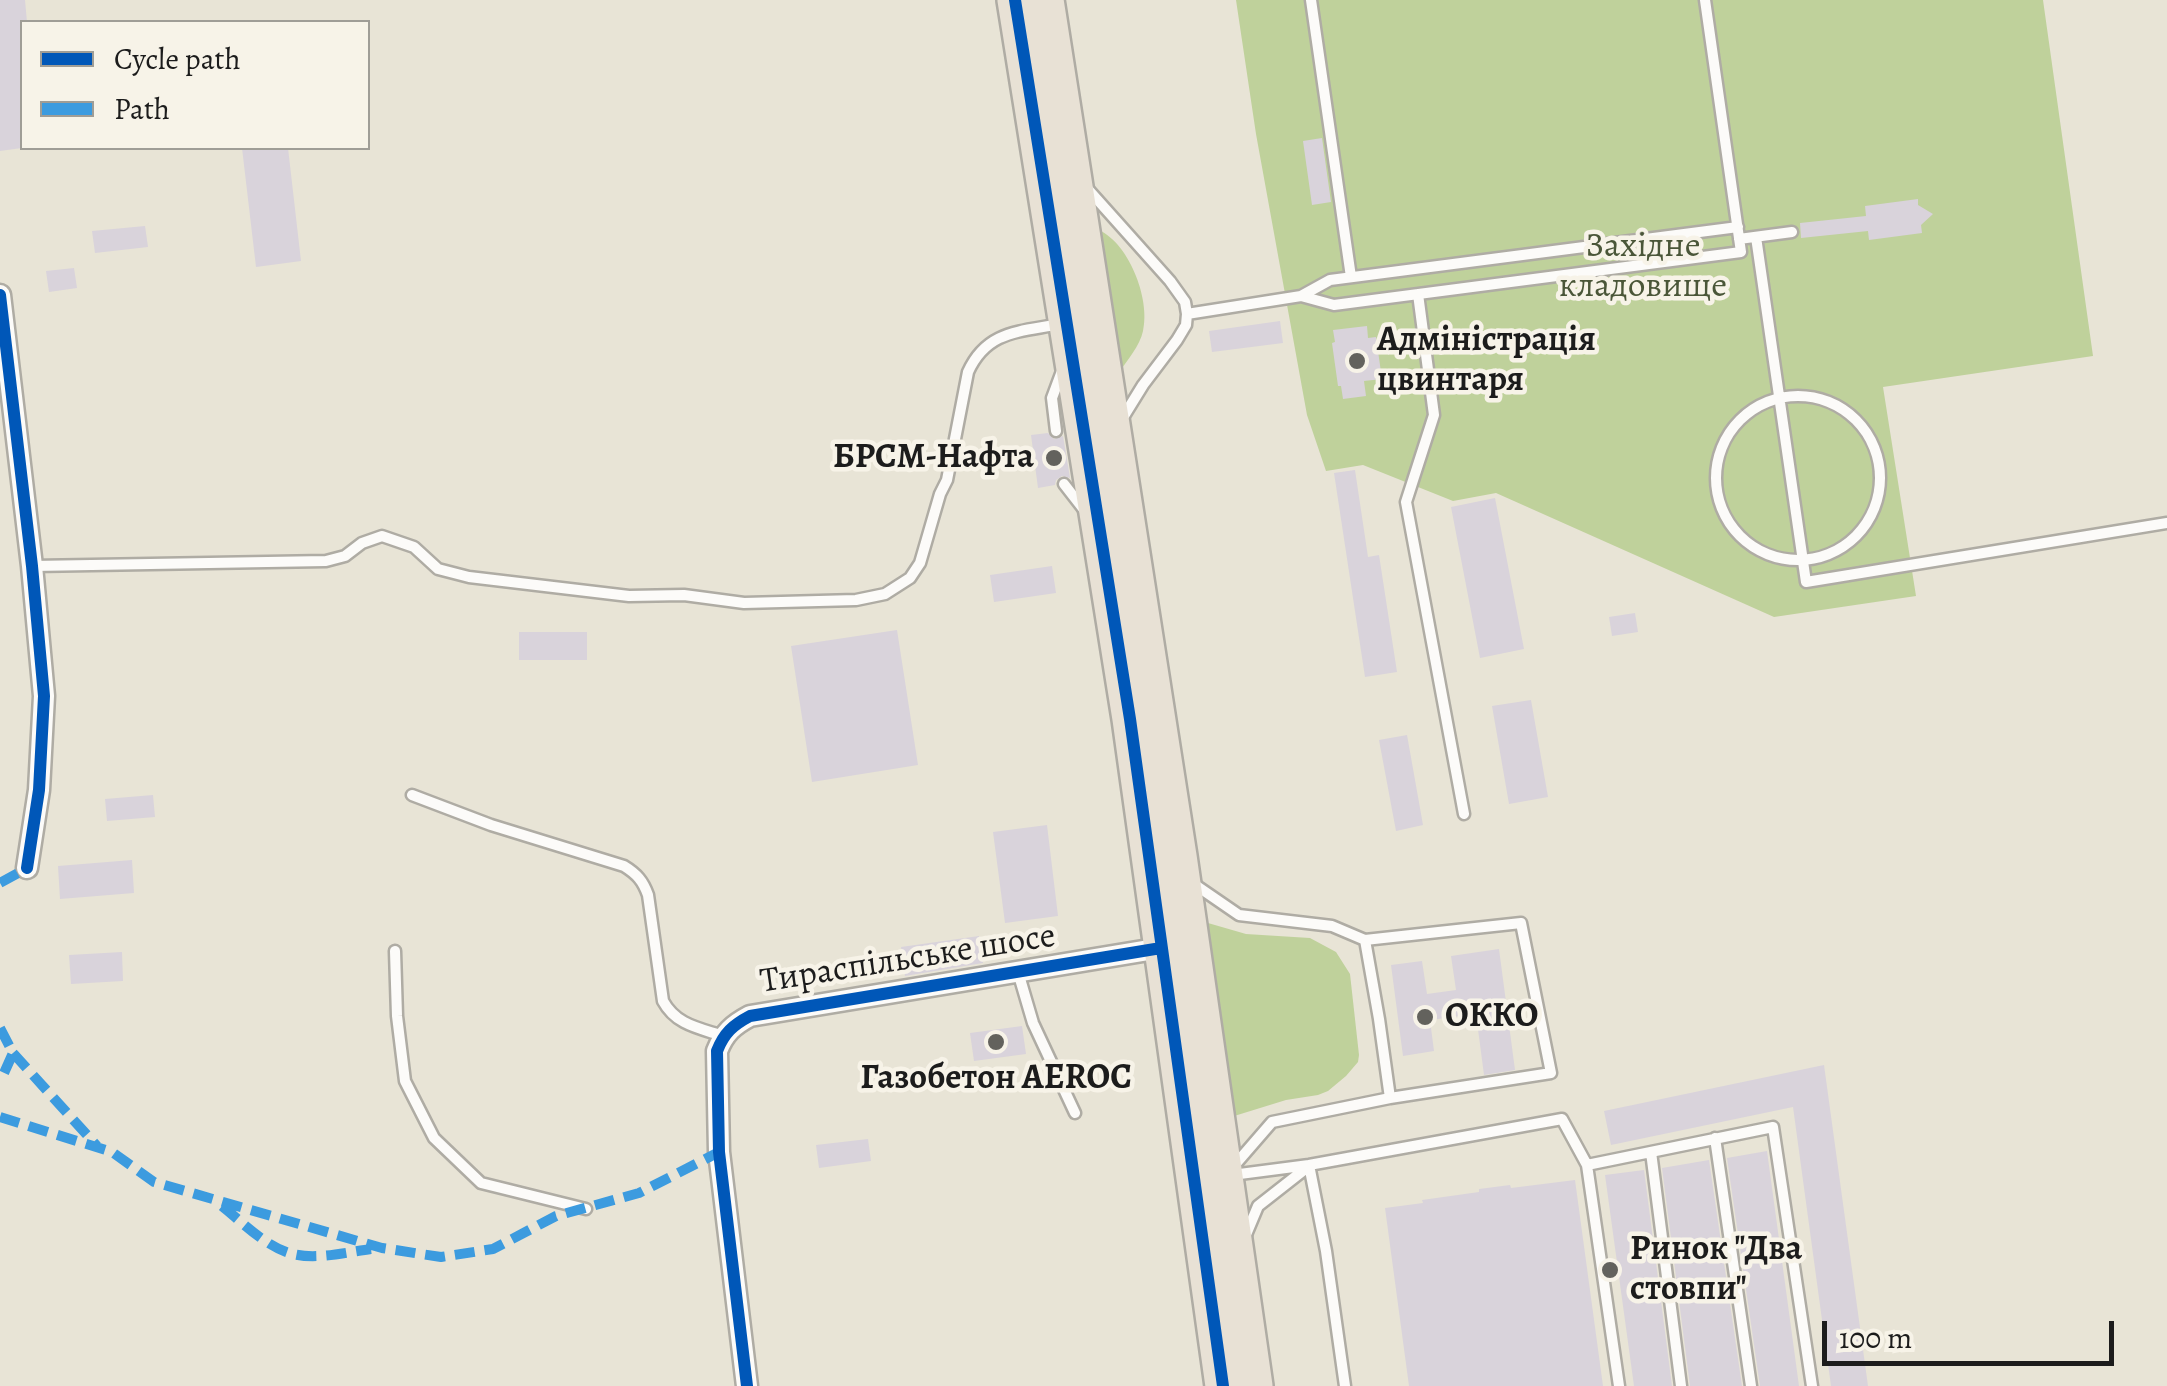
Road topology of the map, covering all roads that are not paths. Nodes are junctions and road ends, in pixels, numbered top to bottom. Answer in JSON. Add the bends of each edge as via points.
{"nodes":[{"id":1,"x":1015,"y":0,"type":"edge"},
{"id":2,"x":1046,"y":0,"type":"edge"},
{"id":3,"x":1311,"y":0,"type":"edge"},
{"id":4,"x":1705,"y":0,"type":"edge"},
{"id":5,"x":1073,"y":172,"type":"junction"},
{"id":6,"x":1792,"y":232,"type":"dead end"},
{"id":7,"x":1738,"y":233,"type":"junction"},
{"id":8,"x":1756,"y":237,"type":"junction"},
{"id":9,"x":1351,"y":277,"type":"junction"},
{"id":10,"x":0,"y":294,"type":"edge"},
{"id":11,"x":1418,"y":294,"type":"junction"},
{"id":12,"x":1302,"y":296,"type":"junction"},
{"id":13,"x":1187,"y":314,"type":"junction"},
{"id":14,"x":1069,"y":335,"type":"junction"},
{"id":15,"x":1780,"y":397,"type":"junction"},
{"id":16,"x":1056,"y":431,"type":"dead end"},
{"id":17,"x":1114,"y":432,"type":"junction"},
{"id":18,"x":1064,"y":484,"type":"dead end"},
{"id":19,"x":2167,"y":523,"type":"edge"},
{"id":20,"x":1100,"y":528,"type":"junction"},
{"id":21,"x":1803,"y":560,"type":"junction"},
{"id":22,"x":32,"y":566,"type":"junction"},
{"id":23,"x":412,"y":795,"type":"dead end"},
{"id":24,"x":1464,"y":814,"type":"dead end"},
{"id":25,"x":28,"y":868,"type":"dead end"},
{"id":26,"x":1182,"y":875,"type":"junction"},
{"id":27,"x":1365,"y":940,"type":"junction"},
{"id":28,"x":1161,"y":948,"type":"junction"},
{"id":29,"x":395,"y":951,"type":"dead end"},
{"id":30,"x":1018,"y":972,"type":"junction"},
{"id":31,"x":723,"y":1036,"type":"junction"},
{"id":32,"x":1390,"y":1098,"type":"junction"},
{"id":33,"x":1076,"y":1113,"type":"dead end"},
{"id":34,"x":1715,"y":1138,"type":"junction"},
{"id":35,"x":1651,"y":1152,"type":"junction"},
{"id":36,"x":1309,"y":1165,"type":"junction"},
{"id":37,"x":1587,"y":1165,"type":"junction"},
{"id":38,"x":1226,"y":1176,"type":"junction"},
{"id":39,"x":586,"y":1209,"type":"dead end"},
{"id":40,"x":1236,"y":1256,"type":"junction"},
{"id":41,"x":748,"y":1386,"type":"edge"},
{"id":42,"x":1222,"y":1386,"type":"edge"},
{"id":43,"x":1254,"y":1386,"type":"edge"},
{"id":44,"x":1345,"y":1386,"type":"edge"},
{"id":45,"x":1619,"y":1386,"type":"edge"},
{"id":46,"x":1681,"y":1386,"type":"edge"},
{"id":47,"x":1750,"y":1386,"type":"edge"},
{"id":48,"x":1812,"y":1386,"type":"edge"}],
"edges":[{"from":1,"to":14,"type":"highway"},
{"from":2,"to":5,"type":"highway"},
{"from":3,"to":9,"type":"lane"},
{"from":4,"to":7,"type":"lane"},
{"from":5,"to":13,"type":"lane","via":[[1170,281]]},
{"from":5,"to":17,"type":"highway"},
{"from":6,"to":8,"type":"lane"},
{"from":7,"to":8,"type":"lane"},
{"from":7,"to":9,"type":"lane"},
{"from":7,"to":11,"type":"lane","via":[[1742,252]]},
{"from":8,"to":15,"type":"lane"},
{"from":9,"to":12,"type":"lane"},
{"from":10,"to":22,"type":"street"},
{"from":11,"to":12,"type":"lane","via":[[1334,305]]},
{"from":11,"to":24,"type":"lane","via":[[1434,415],[1406,502]]},
{"from":12,"to":13,"type":"lane"},
{"from":13,"to":17,"type":"lane","via":[[1177,340]]},
{"from":14,"to":16,"type":"lane","via":[[1052,398]]},
{"from":14,"to":20,"type":"highway"},
{"from":14,"to":22,"type":"lane","via":[[1010,334],[981,350],[968,372],[947,480],[920,563],[899,587],[871,598],[744,603],[469,577],[438,569],[414,547],[382,536],[326,561]]},
{"from":15,"to":21,"type":"lane"},
{"from":15,"to":21,"type":"lane","via":[[1734,426],[1718,462],[1719,503],[1751,546],[1776,558]]},
{"from":15,"to":21,"type":"lane","via":[[1834,403],[1856,418],[1880,466],[1880,494],[1853,540]]},
{"from":17,"to":26,"type":"highway"},
{"from":18,"to":20,"type":"lane"},
{"from":19,"to":21,"type":"lane","via":[[1806,582]]},
{"from":20,"to":28,"type":"highway"},
{"from":22,"to":25,"type":"street","via":[[44,696]]},
{"from":23,"to":31,"type":"lane","via":[[635,873],[648,895],[663,1002],[678,1020]]},
{"from":26,"to":27,"type":"lane","via":[[1239,915],[1332,926]]},
{"from":26,"to":38,"type":"highway"},
{"from":27,"to":32,"type":"lane"},
{"from":27,"to":32,"type":"lane","via":[[1520,923],[1551,1074]]},
{"from":28,"to":30,"type":"street","name":"Тираспільське шосе"},
{"from":28,"to":42,"type":"highway"},
{"from":29,"to":39,"type":"lane","via":[[405,1080],[434,1138],[482,1183]]},
{"from":30,"to":31,"type":"street","name":"Тираспільське шосе","via":[[750,1016]]},
{"from":30,"to":33,"type":"lane","via":[[1033,1023]]},
{"from":31,"to":41,"type":"street","name":"Тираспільське шосе","via":[[716,1051],[719,1152]]},
{"from":32,"to":38,"type":"lane","via":[[1272,1122]]},
{"from":34,"to":35,"type":"lane"},
{"from":34,"to":47,"type":"lane"},
{"from":34,"to":48,"type":"lane","via":[[1773,1126]]},
{"from":35,"to":37,"type":"lane"},
{"from":35,"to":46,"type":"lane"},
{"from":36,"to":37,"type":"lane","via":[[1562,1119]]},
{"from":36,"to":38,"type":"lane"},
{"from":36,"to":40,"type":"lane","via":[[1258,1206]]},
{"from":36,"to":44,"type":"lane"},
{"from":37,"to":45,"type":"lane"},
{"from":38,"to":40,"type":"highway"},
{"from":40,"to":43,"type":"highway"}]}
